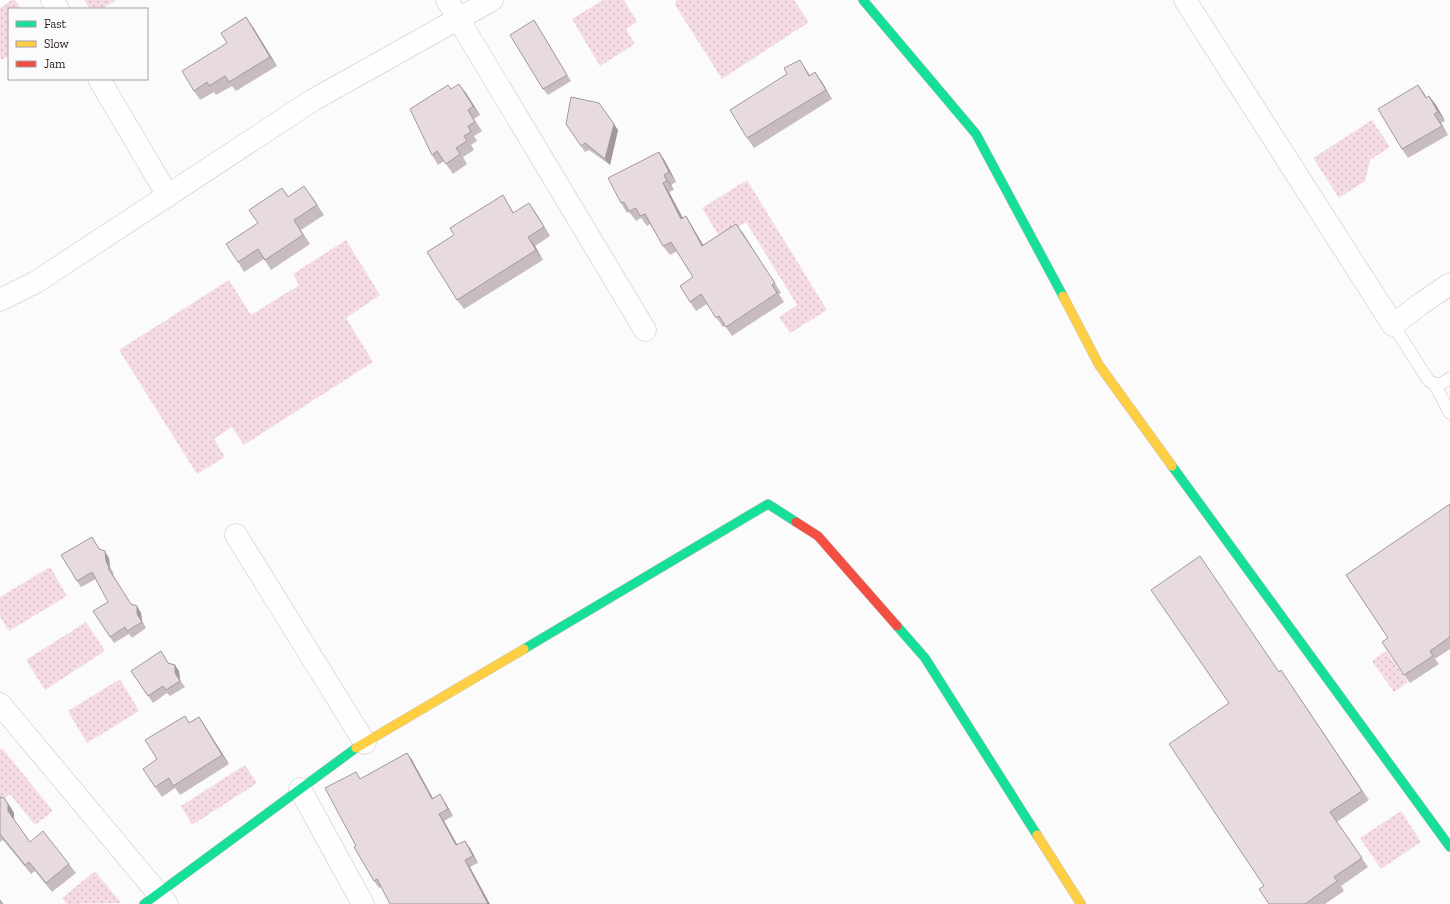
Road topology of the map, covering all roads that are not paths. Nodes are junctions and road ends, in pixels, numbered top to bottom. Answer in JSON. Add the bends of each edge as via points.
{"nodes":[{"id":1,"x":447,"y":0,"type":"edge"},
{"id":2,"x":492,"y":0,"type":"edge"},
{"id":3,"x":863,"y":0,"type":"edge"},
{"id":4,"x":1185,"y":0,"type":"edge"},
{"id":5,"x":459,"y":19,"type":"junction"},
{"id":6,"x":100,"y":80,"type":"edge"},
{"id":7,"x":168,"y":196,"type":"junction"},
{"id":8,"x":1450,"y":284,"type":"edge"},
{"id":9,"x":0,"y":300,"type":"edge"},
{"id":10,"x":1394,"y":325,"type":"junction"},
{"id":11,"x":645,"y":330,"type":"dead end"},
{"id":12,"x":1450,"y":378,"type":"edge"},
{"id":13,"x":1436,"y":385,"type":"junction"},
{"id":14,"x":1450,"y":413,"type":"edge"},
{"id":15,"x":236,"y":535,"type":"dead end"},
{"id":16,"x":1,"y":708,"type":"edge"},
{"id":17,"x":365,"y":743,"type":"junction"},
{"id":18,"x":300,"y":789,"type":"junction"},
{"id":19,"x":1450,"y":847,"type":"edge"},
{"id":20,"x":156,"y":900,"type":"edge"},
{"id":21,"x":363,"y":904,"type":"edge"},
{"id":22,"x":1081,"y":904,"type":"edge"}],
"edges":[{"from":1,"to":5,"type":"street"},
{"from":2,"to":5,"type":"street"},
{"from":3,"to":19,"type":"street","via":[[976,134],[1099,365]]},
{"from":4,"to":10,"type":"street"},
{"from":5,"to":7,"type":"street","via":[[314,100]]},
{"from":5,"to":11,"type":"street"},
{"from":6,"to":7,"type":"street"},
{"from":7,"to":9,"type":"street","via":[[36,282]]},
{"from":8,"to":10,"type":"street"},
{"from":10,"to":13,"type":"lane","via":[[1428,381]]},
{"from":12,"to":13,"type":"lane"},
{"from":13,"to":14,"type":"lane"},
{"from":15,"to":17,"type":"street"},
{"from":16,"to":20,"type":"street"},
{"from":17,"to":18,"type":"street"},
{"from":17,"to":22,"type":"street","via":[[768,504],[818,536],[925,658]]},
{"from":18,"to":20,"type":"street"},
{"from":18,"to":21,"type":"street"}]}
